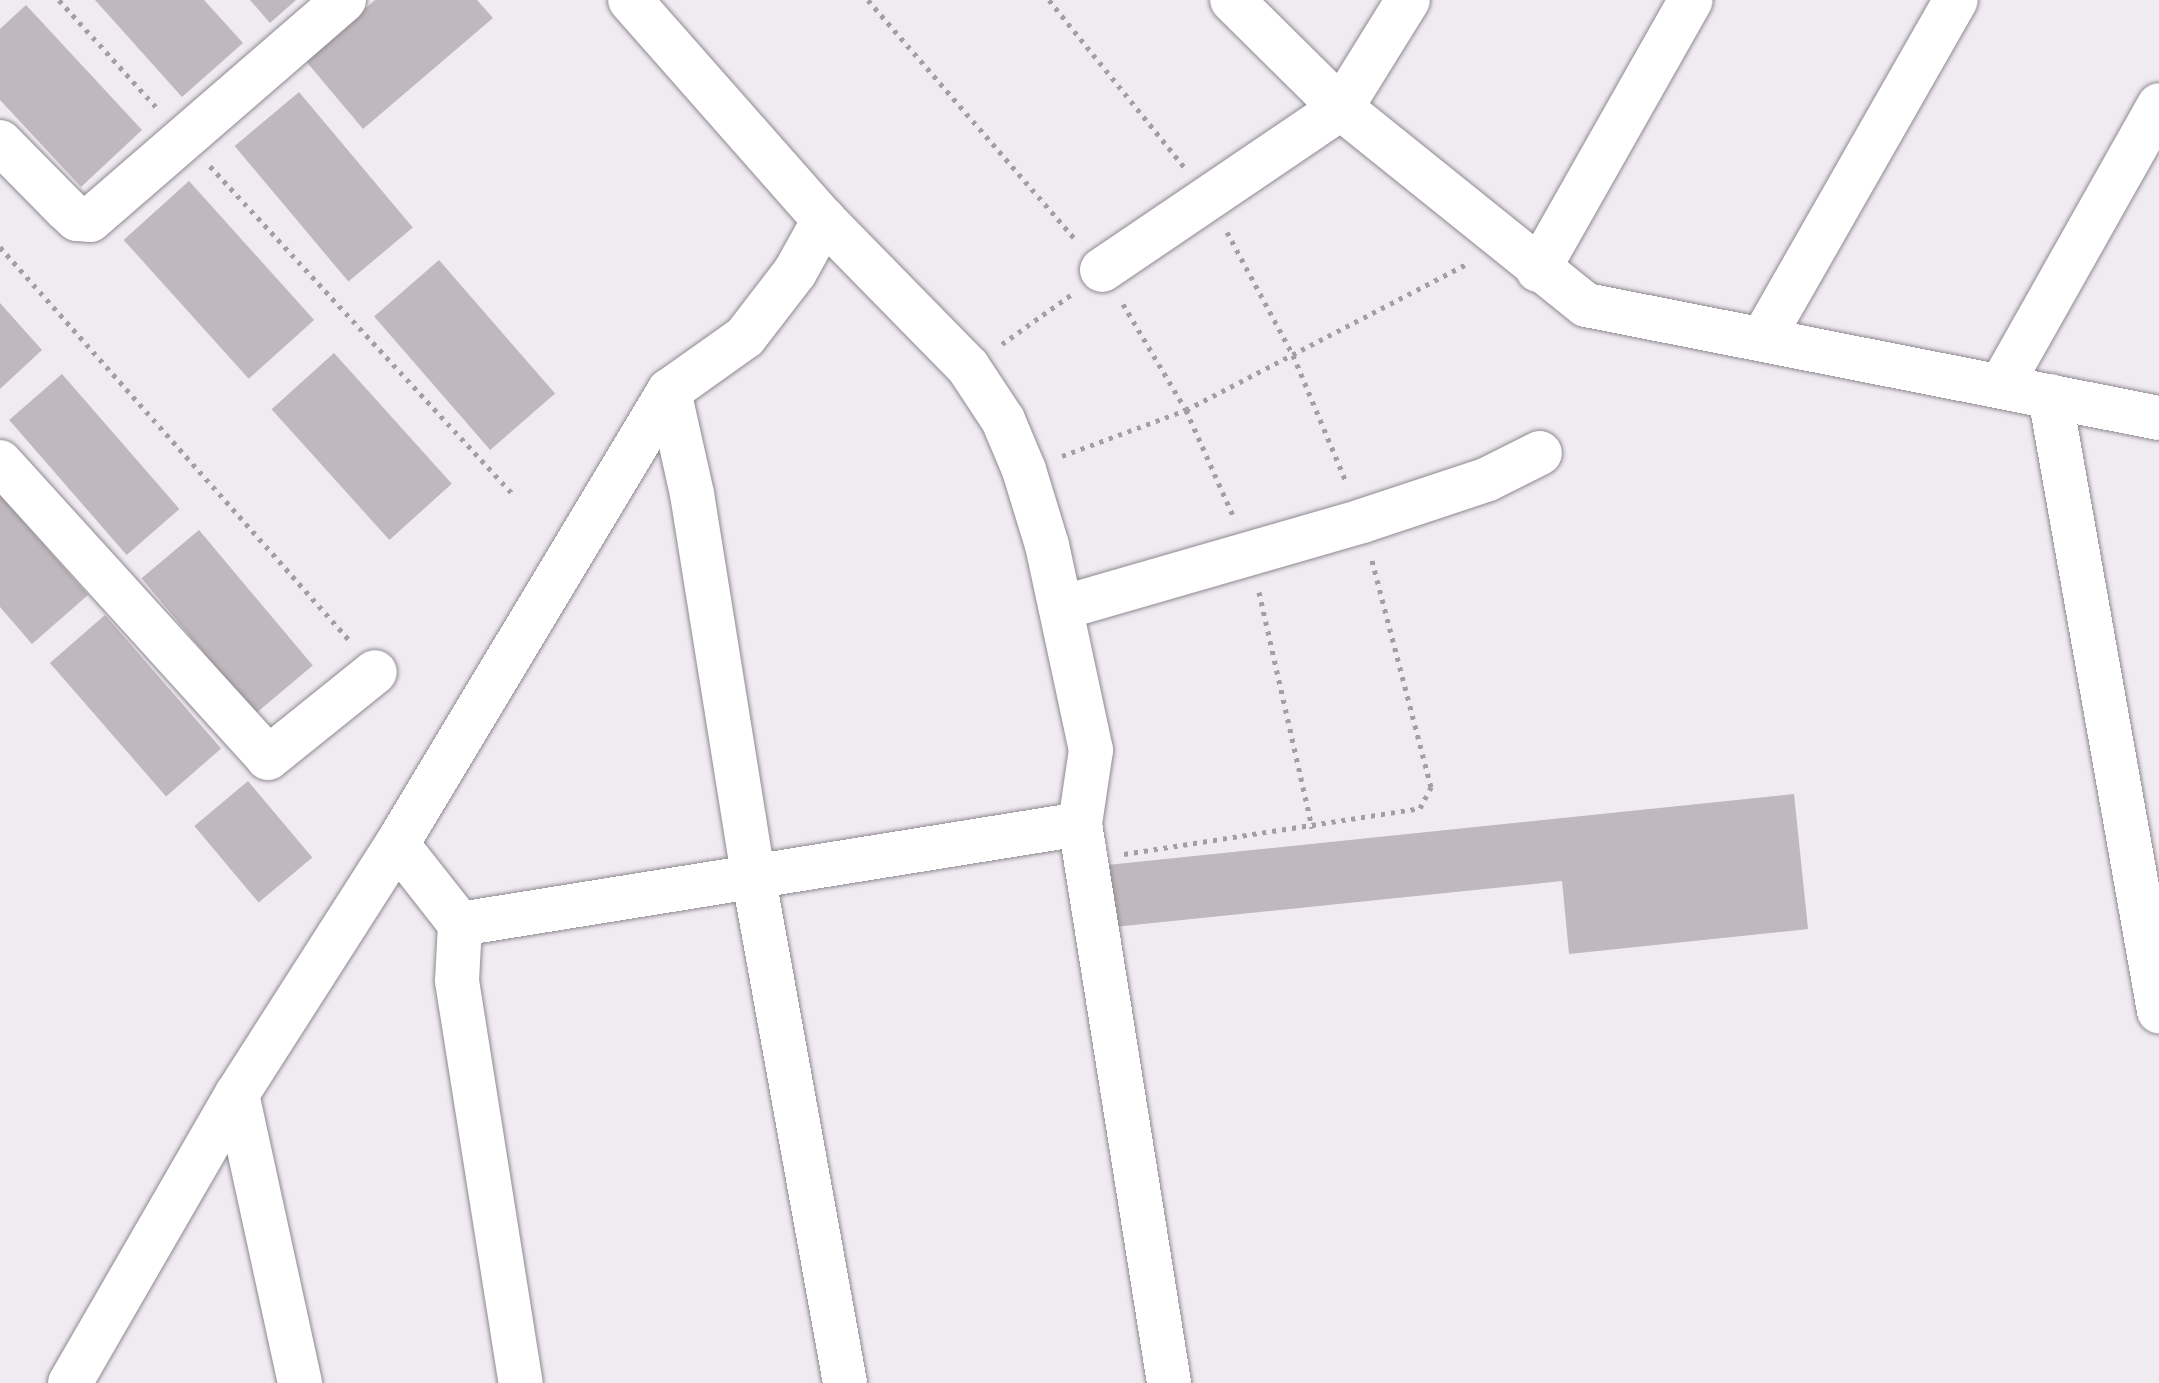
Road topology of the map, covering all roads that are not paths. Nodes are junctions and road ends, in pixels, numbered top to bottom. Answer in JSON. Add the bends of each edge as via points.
{"nodes":[{"id":1,"x":344,"y":0,"type":"edge"},
{"id":2,"x":630,"y":0,"type":"edge"},
{"id":3,"x":1232,"y":0,"type":"edge"},
{"id":4,"x":1408,"y":0,"type":"edge"},
{"id":5,"x":1691,"y":0,"type":"edge"},
{"id":6,"x":1956,"y":0,"type":"edge"},
{"id":7,"x":2159,"y":105,"type":"edge"},
{"id":8,"x":1341,"y":108,"type":"junction"},
{"id":9,"x":0,"y":142,"type":"edge"},
{"id":10,"x":824,"y":220,"type":"junction"},
{"id":11,"x":1522,"y":257,"type":"junction"},
{"id":12,"x":1102,"y":270,"type":"road end"},
{"id":13,"x":1763,"y":338,"type":"junction"},
{"id":14,"x":2002,"y":384,"type":"junction"},
{"id":15,"x":669,"y":391,"type":"junction"},
{"id":16,"x":2050,"y":396,"type":"junction"},
{"id":17,"x":2159,"y":418,"type":"edge"},
{"id":18,"x":1540,"y":453,"type":"dead end"},
{"id":19,"x":0,"y":462,"type":"edge"},
{"id":20,"x":1061,"y":608,"type":"junction"},
{"id":21,"x":375,"y":672,"type":"road end"},
{"id":22,"x":1082,"y":842,"type":"junction"},
{"id":23,"x":397,"y":844,"type":"junction"},
{"id":24,"x":753,"y":874,"type":"junction"},
{"id":25,"x":460,"y":924,"type":"junction"},
{"id":26,"x":2159,"y":1011,"type":"edge"},
{"id":27,"x":237,"y":1094,"type":"junction"},
{"id":28,"x":70,"y":1383,"type":"edge"},
{"id":29,"x":300,"y":1383,"type":"edge"},
{"id":30,"x":521,"y":1383,"type":"edge"},
{"id":31,"x":845,"y":1383,"type":"edge"},
{"id":32,"x":1169,"y":1383,"type":"edge"}],
"edges":[{"from":1,"to":9,"type":"street","via":[[90,220],[77,219]]},
{"from":2,"to":10,"type":"street"},
{"from":3,"to":8,"type":"street"},
{"from":4,"to":8,"type":"street"},
{"from":5,"to":11,"type":"street"},
{"from":6,"to":13,"type":"street"},
{"from":7,"to":14,"type":"street"},
{"from":8,"to":11,"type":"street"},
{"from":8,"to":12,"type":"street"},
{"from":10,"to":15,"type":"street","via":[[795,272],[745,337]]},
{"from":10,"to":20,"type":"street","via":[[968,367],[1003,420],[1024,470]]},
{"from":11,"to":13,"type":"street","via":[[1586,305]]},
{"from":13,"to":14,"type":"street"},
{"from":14,"to":16,"type":"street"},
{"from":15,"to":23,"type":"street"},
{"from":15,"to":24,"type":"street","via":[[692,494]]},
{"from":16,"to":17,"type":"street"},
{"from":16,"to":26,"type":"street"},
{"from":18,"to":20,"type":"street","via":[[1488,479],[1362,521]]},
{"from":19,"to":21,"type":"street","via":[[268,758]]},
{"from":20,"to":22,"type":"street","via":[[1091,750]]},
{"from":22,"to":24,"type":"street"},
{"from":22,"to":32,"type":"street"},
{"from":23,"to":25,"type":"street"},
{"from":23,"to":27,"type":"street"},
{"from":24,"to":25,"type":"street"},
{"from":24,"to":31,"type":"street"},
{"from":25,"to":30,"type":"street","via":[[457,981]]},
{"from":27,"to":28,"type":"street"},
{"from":27,"to":29,"type":"street"}]}
